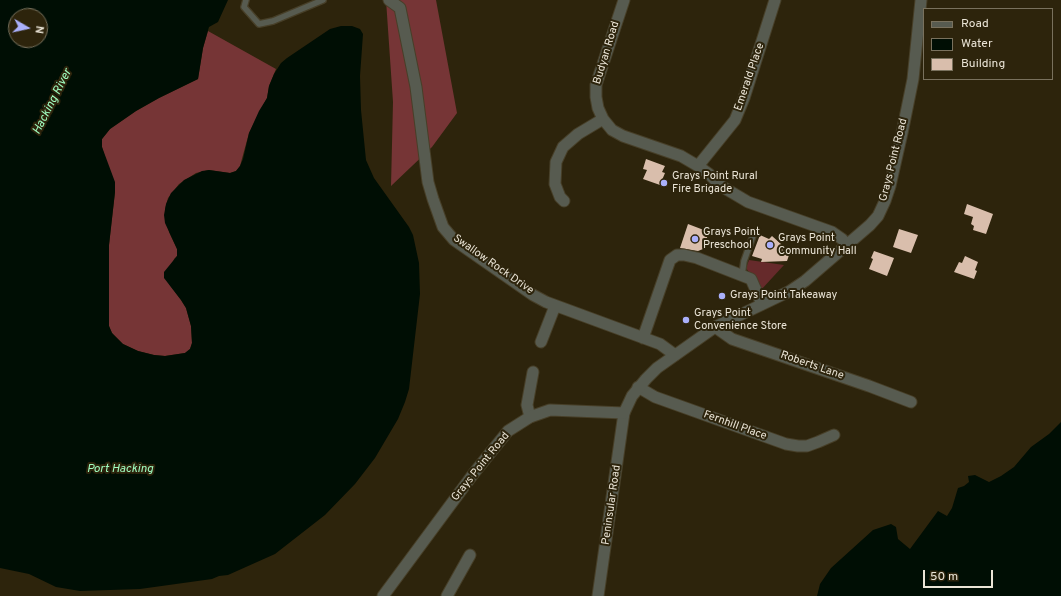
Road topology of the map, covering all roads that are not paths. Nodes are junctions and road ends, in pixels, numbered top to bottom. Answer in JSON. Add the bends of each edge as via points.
{"nodes":[{"id":1,"x":246,"y":0,"type":"edge"},
{"id":2,"x":323,"y":0,"type":"edge"},
{"id":3,"x":388,"y":0,"type":"edge"},
{"id":4,"x":624,"y":0,"type":"edge"},
{"id":5,"x":775,"y":0,"type":"edge"},
{"id":6,"x":921,"y":0,"type":"edge"},
{"id":7,"x":603,"y":119,"type":"junction"},
{"id":8,"x":698,"y":166,"type":"junction"},
{"id":9,"x":564,"y":201,"type":"dead end"},
{"id":10,"x":754,"y":233,"type":"dead end"},
{"id":11,"x":847,"y":245,"type":"junction"},
{"id":12,"x":742,"y":275,"type":"junction"},
{"id":13,"x":762,"y":304,"type":"junction"},
{"id":14,"x":555,"y":306,"type":"junction"},
{"id":15,"x":715,"y":327,"type":"junction"},
{"id":16,"x":643,"y":338,"type":"junction"},
{"id":17,"x":541,"y":342,"type":"dead end"},
{"id":18,"x":675,"y":355,"type":"junction"},
{"id":19,"x":533,"y":372,"type":"dead end"},
{"id":20,"x":638,"y":387,"type":"junction"},
{"id":21,"x":911,"y":402,"type":"dead end"},
{"id":22,"x":624,"y":413,"type":"junction"},
{"id":23,"x":530,"y":417,"type":"junction"},
{"id":24,"x":834,"y":435,"type":"dead end"},
{"id":25,"x":470,"y":555,"type":"dead end"},
{"id":26,"x":383,"y":596,"type":"edge"},
{"id":27,"x":447,"y":596,"type":"edge"},
{"id":28,"x":598,"y":596,"type":"edge"}],
"edges":[{"from":1,"to":2,"type":"lane","via":[[244,7],[259,24],[273,22]]},
{"from":3,"to":14,"type":"street","name":"Swallow Rock Drive","via":[[400,8],[416,87],[428,182],[443,227],[454,240],[533,295]]},
{"from":4,"to":7,"type":"street","name":"Budyan Road","via":[[596,85],[597,102]]},
{"from":5,"to":8,"type":"street","name":"Emerald Place","via":[[735,120]]},
{"from":6,"to":11,"type":"street","name":"Grays Point Road","via":[[913,79],[890,186],[878,216]]},
{"from":7,"to":8,"type":"street","via":[[612,130],[623,136],[681,156]]},
{"from":7,"to":9,"type":"street","via":[[578,134],[563,147],[556,162],[555,184]]},
{"from":8,"to":11,"type":"street","via":[[721,186],[748,202],[832,232]]},
{"from":10,"to":12,"type":"lane"},
{"from":11,"to":13,"type":"street","name":"Grays Point Road","via":[[805,281]]},
{"from":12,"to":13,"type":"street","via":[[751,279]]},
{"from":12,"to":16,"type":"street","via":[[697,258],[677,255],[670,260]]},
{"from":13,"to":15,"type":"street","name":"Grays Point Road"},
{"from":14,"to":16,"type":"street","name":"Swallow Rock Drive"},
{"from":14,"to":17,"type":"street"},
{"from":15,"to":18,"type":"street","name":"Grays Point Road"},
{"from":15,"to":21,"type":"street","name":"Roberts Lane","via":[[732,339]]},
{"from":16,"to":18,"type":"street","name":"Swallow Rock Drive","via":[[666,347]]},
{"from":18,"to":20,"type":"street","name":"Grays Point Road"},
{"from":19,"to":23,"type":"street","via":[[527,405]]},
{"from":20,"to":22,"type":"street","name":"Grays Point Road"},
{"from":20,"to":24,"type":"street","name":"Fernhill Place","via":[[656,397],[786,444],[807,446]]},
{"from":22,"to":23,"type":"street","name":"Grays Point Road","via":[[550,410]]},
{"from":22,"to":28,"type":"street","name":"Peninsular Road"},
{"from":23,"to":26,"type":"street","name":"Grays Point Road","via":[[508,431]]},
{"from":25,"to":27,"type":"street"}]}
